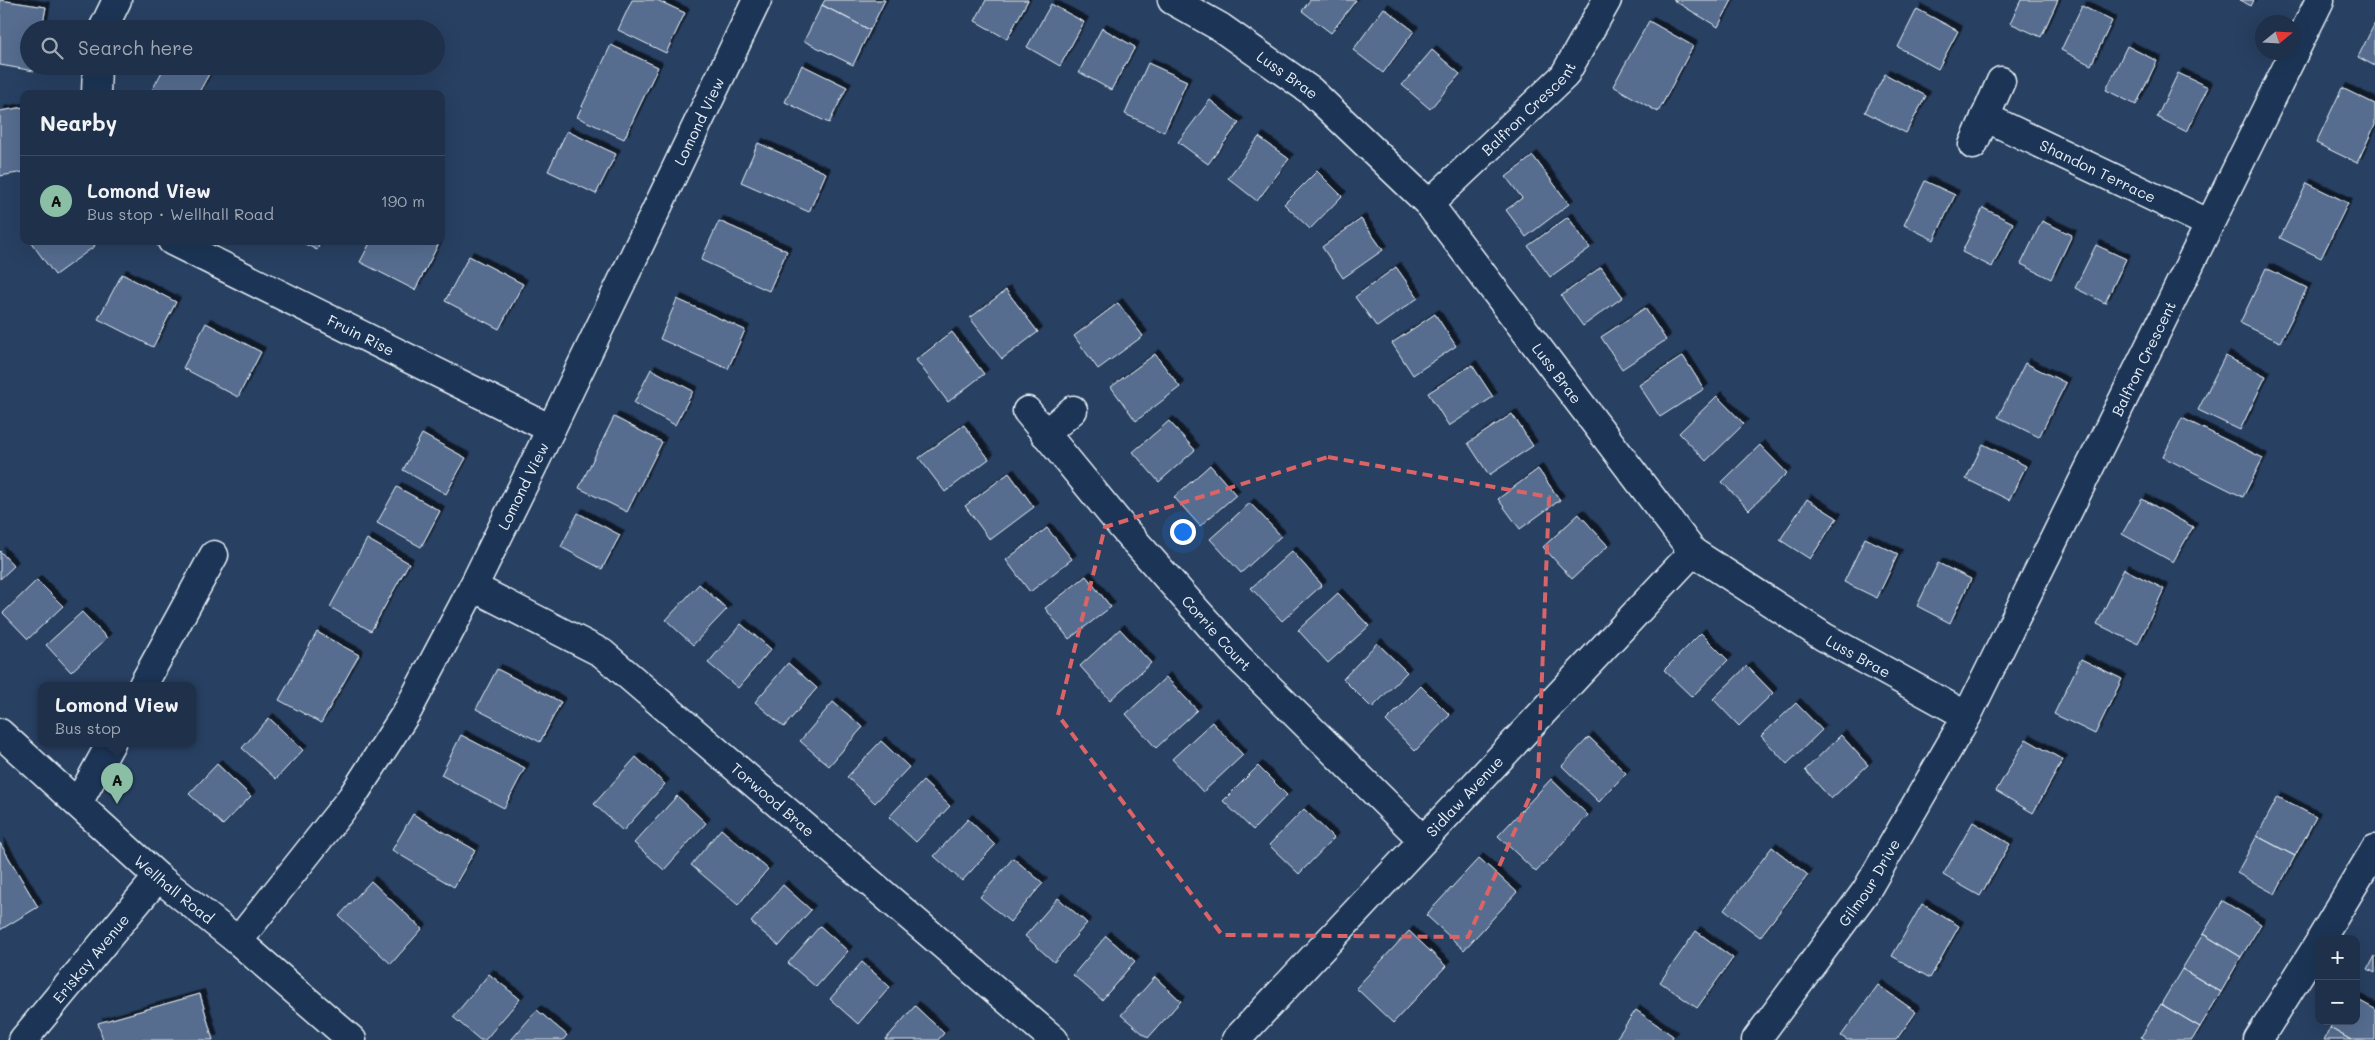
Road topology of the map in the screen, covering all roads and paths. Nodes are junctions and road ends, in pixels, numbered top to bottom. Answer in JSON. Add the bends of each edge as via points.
{"nodes":[{"id":1,"x":117,"y":0,"type":"edge"},
{"id":2,"x":757,"y":0,"type":"edge"},
{"id":3,"x":1172,"y":0,"type":"edge"},
{"id":4,"x":1607,"y":0,"type":"edge"},
{"id":5,"x":2320,"y":0,"type":"edge"},
{"id":6,"x":107,"y":20,"type":"edge"},
{"id":7,"x":97,"y":75,"type":"edge"},
{"id":8,"x":2001,"y":81,"type":"dead end"},
{"id":9,"x":96,"y":90,"type":"edge"},
{"id":10,"x":1985,"y":117,"type":"junction"},
{"id":11,"x":1972,"y":145,"type":"dead end"},
{"id":12,"x":1430,"y":204,"type":"junction"},
{"id":13,"x":2210,"y":224,"type":"junction"},
{"id":14,"x":180,"y":245,"type":"edge"},
{"id":15,"x":1073,"y":410,"type":"dead end"},
{"id":16,"x":1026,"y":411,"type":"dead end"},
{"id":17,"x":551,"y":429,"type":"junction"},
{"id":18,"x":1045,"y":434,"type":"junction"},
{"id":19,"x":1693,"y":552,"type":"junction"},
{"id":20,"x":214,"y":555,"type":"dead end"},
{"id":21,"x":473,"y":587,"type":"junction"},
{"id":22,"x":145,"y":682,"type":"edge"},
{"id":23,"x":1966,"y":716,"type":"junction"},
{"id":24,"x":0,"y":733,"type":"edge"},
{"id":25,"x":109,"y":747,"type":"edge"},
{"id":26,"x":78,"y":803,"type":"junction"},
{"id":27,"x":1423,"y":840,"type":"junction"},
{"id":28,"x":2375,"y":849,"type":"edge"},
{"id":29,"x":158,"y":877,"type":"junction"},
{"id":30,"x":2323,"y":935,"type":"edge"},
{"id":31,"x":238,"y":941,"type":"junction"},
{"id":32,"x":2315,"y":949,"type":"edge"},
{"id":33,"x":23,"y":1040,"type":"edge"},
{"id":34,"x":352,"y":1040,"type":"edge"},
{"id":35,"x":1054,"y":1040,"type":"edge"},
{"id":36,"x":1236,"y":1040,"type":"edge"},
{"id":37,"x":1756,"y":1040,"type":"edge"},
{"id":38,"x":2258,"y":1040,"type":"edge"}],
"edges":[{"from":1,"to":6,"type":"street"},
{"from":2,"to":17,"type":"street","name":"Lomond View"},
{"from":3,"to":12,"type":"street","name":"Luss Brae","via":[[1220,27],[1311,91]]},
{"from":4,"to":12,"type":"street","name":"Balfron Crescent","via":[[1564,76]]},
{"from":5,"to":13,"type":"street","name":"Balfron Crescent"},
{"from":7,"to":9,"type":"street"},
{"from":8,"to":10,"type":"street"},
{"from":10,"to":11,"type":"street"},
{"from":10,"to":13,"type":"street","name":"Shandon Terrace"},
{"from":12,"to":19,"type":"street","name":"Luss Brae"},
{"from":13,"to":23,"type":"street","name":"Balfron Crescent"},
{"from":14,"to":17,"type":"street","name":"Fruin Rise"},
{"from":15,"to":18,"type":"street"},
{"from":16,"to":18,"type":"street","name":"Corrie Court"},
{"from":17,"to":21,"type":"street","name":"Lomond View"},
{"from":18,"to":27,"type":"street","name":"Corrie Court","via":[[1123,528],[1238,657]]},
{"from":19,"to":23,"type":"street","name":"Luss Brae","via":[[1824,637]]},
{"from":19,"to":27,"type":"street","name":"Sidlaw Avenue"},
{"from":20,"to":22,"type":"street"},
{"from":21,"to":31,"type":"street","name":"Lomond View","via":[[408,710],[352,797]]},
{"from":21,"to":35,"type":"street","name":"Torwood Brae","via":[[602,653]]},
{"from":23,"to":37,"type":"street","name":"Gilmour Drive","via":[[1866,890]]},
{"from":24,"to":26,"type":"street","name":"Wellhall Road"},
{"from":25,"to":26,"type":"street"},
{"from":26,"to":29,"type":"street","name":"Wellhall Road"},
{"from":27,"to":36,"type":"street","name":"Sidlaw Avenue"},
{"from":28,"to":30,"type":"street"},
{"from":29,"to":31,"type":"street","name":"Wellhall Road"},
{"from":29,"to":33,"type":"street","name":"Eriskay Avenue"},
{"from":31,"to":34,"type":"street","name":"Wellhall Road"},
{"from":32,"to":38,"type":"street"}]}
